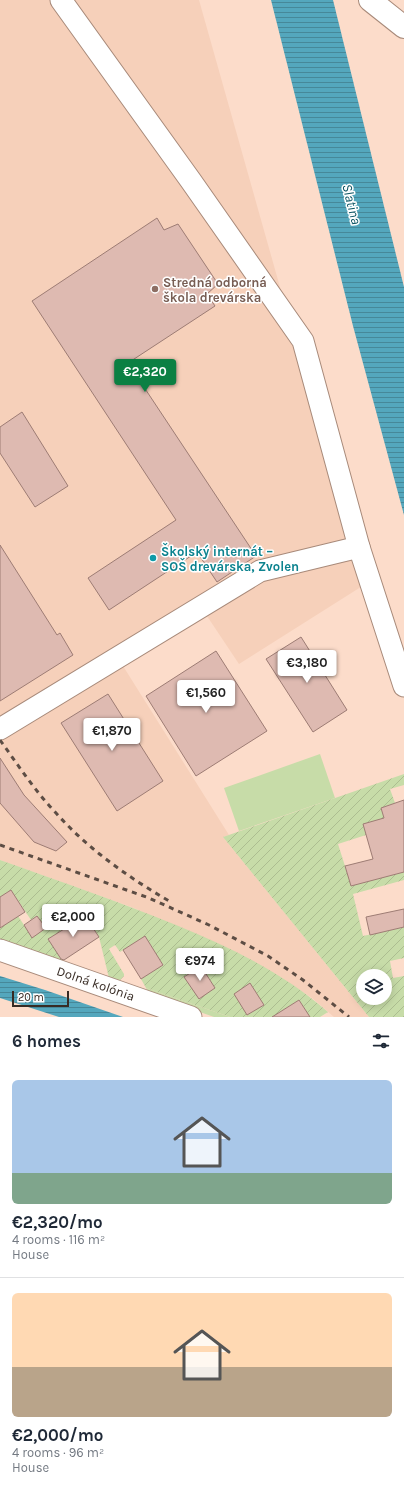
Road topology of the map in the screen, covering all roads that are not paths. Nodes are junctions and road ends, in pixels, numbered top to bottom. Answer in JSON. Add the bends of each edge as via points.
{"nodes":[{"id":1,"x":60,"y":0,"type":"edge"},
{"id":2,"x":370,"y":0,"type":"edge"},
{"id":3,"x":404,"y":27,"type":"edge"},
{"id":4,"x":359,"y":547,"type":"junction"},
{"id":5,"x":404,"y":686,"type":"edge"},
{"id":6,"x":0,"y":728,"type":"edge"},
{"id":7,"x":0,"y":950,"type":"edge"},
{"id":8,"x":191,"y":1017,"type":"edge"}],
"edges":[{"from":1,"to":4,"type":"lane","via":[[303,341]]},
{"from":2,"to":3,"type":"main road"},
{"from":4,"to":5,"type":"lane"},
{"from":4,"to":6,"type":"lane","via":[[260,571]]},
{"from":7,"to":8,"type":"lane","name":"Dolná kolónia"}]}
